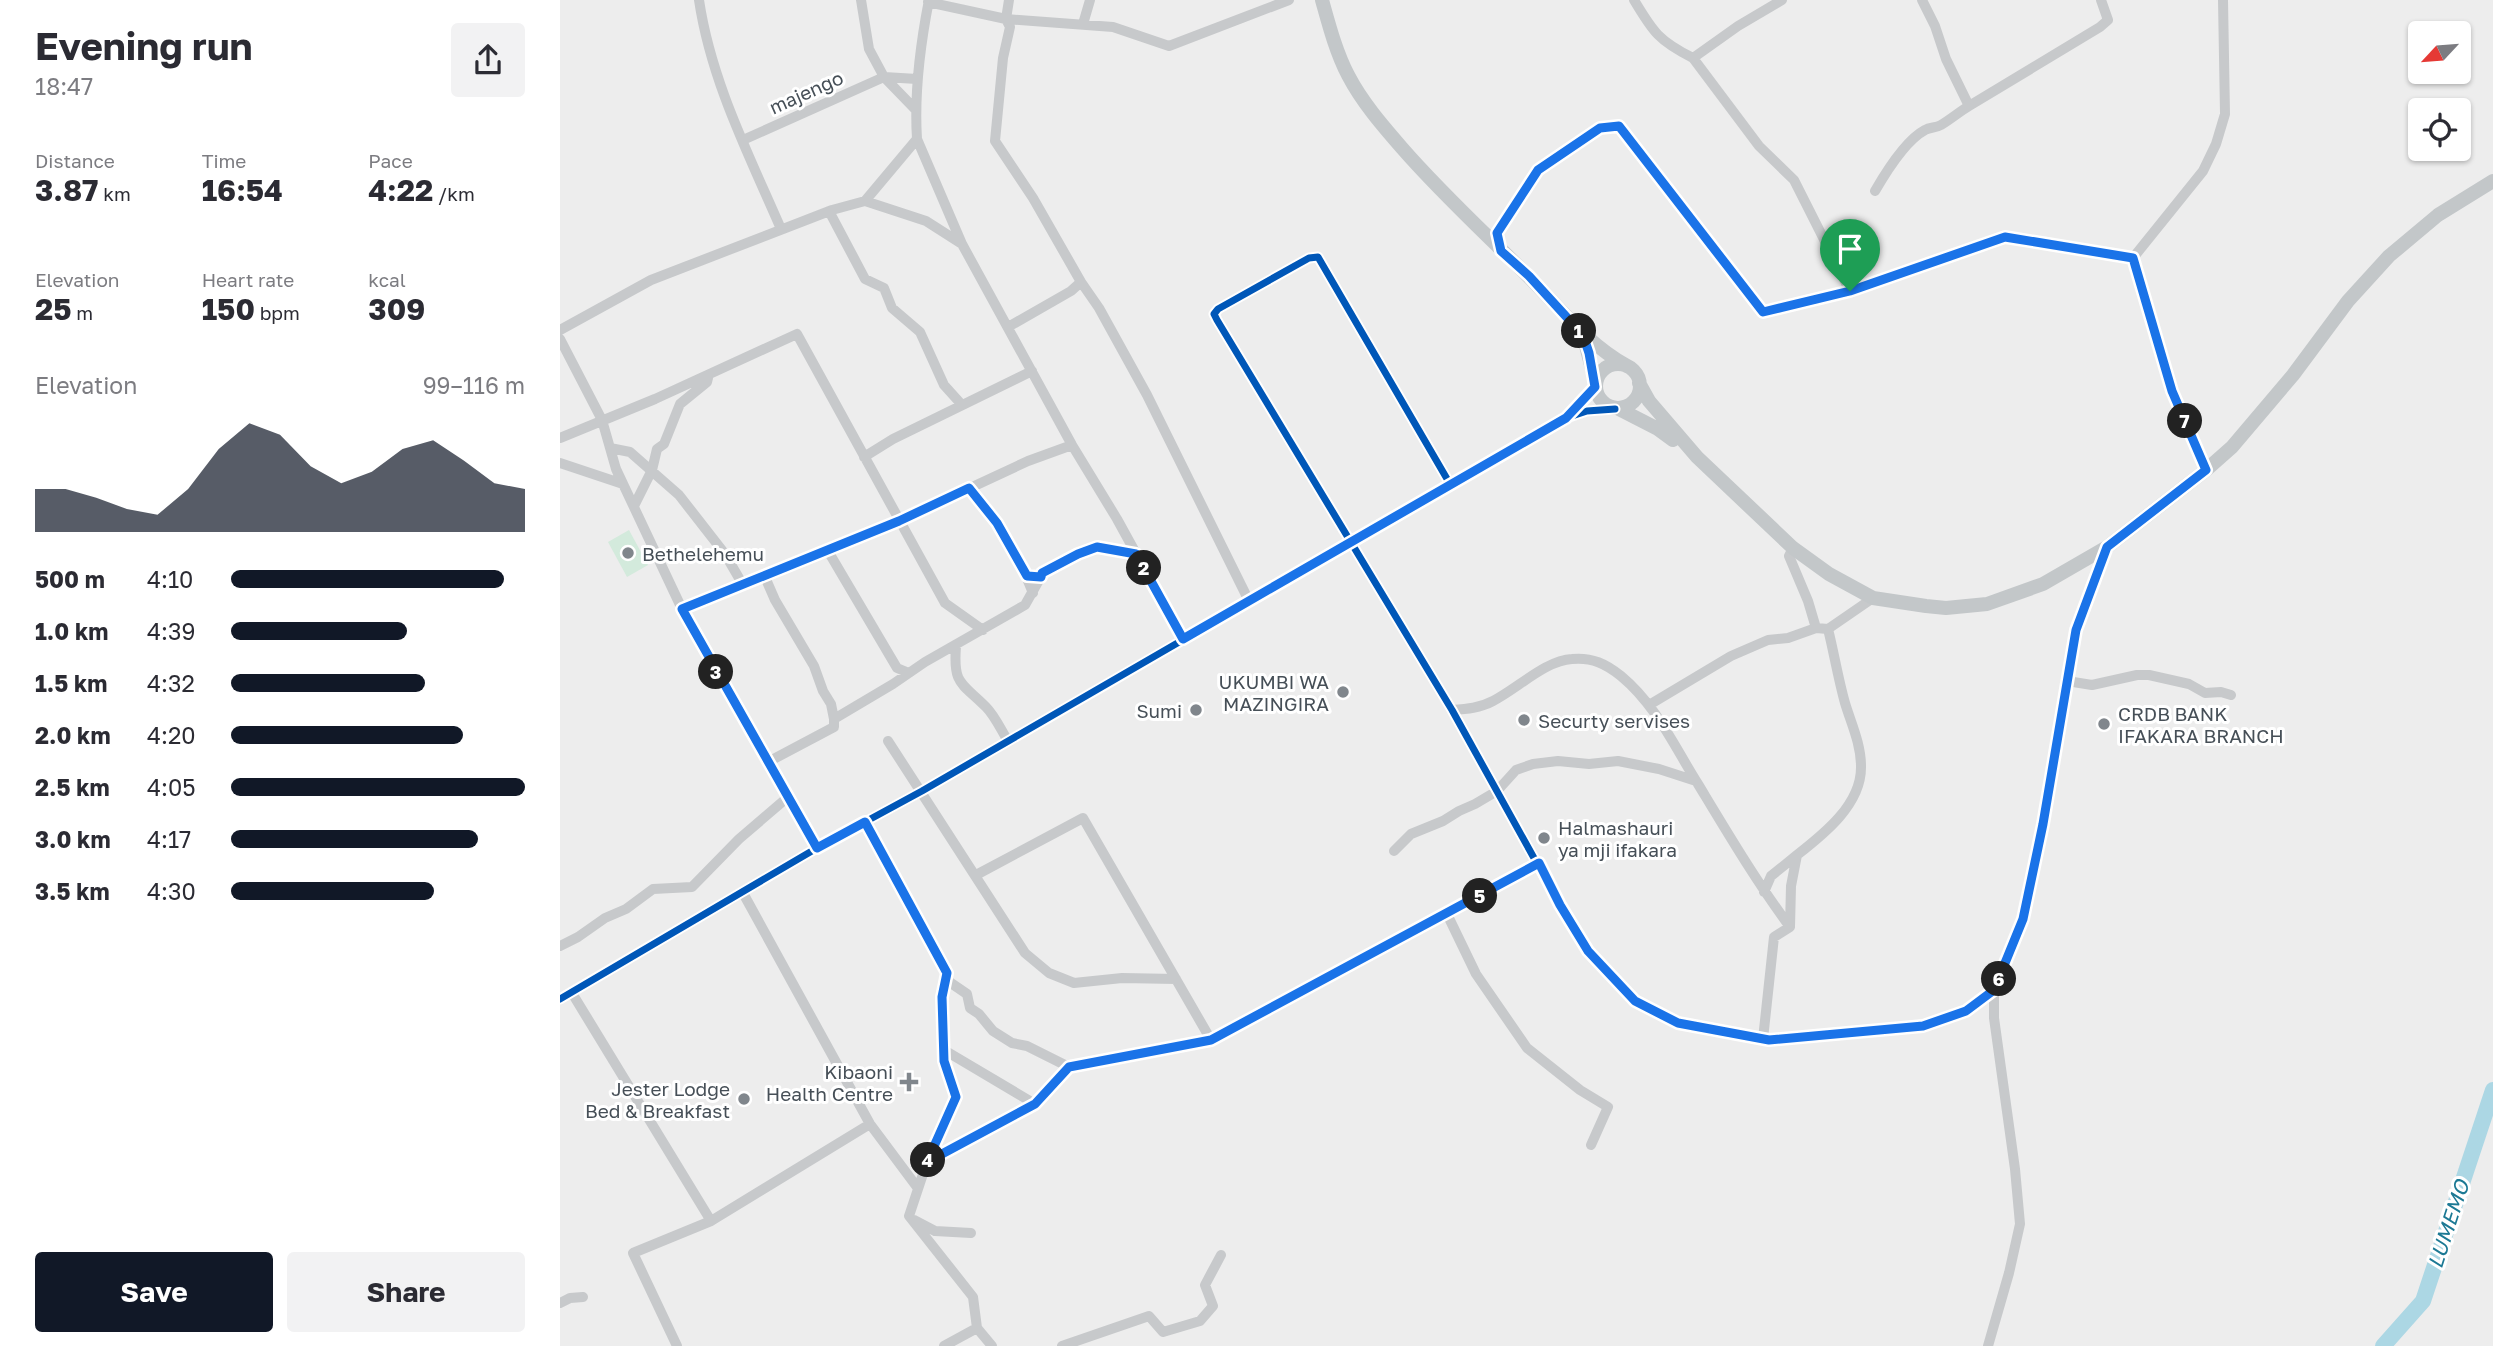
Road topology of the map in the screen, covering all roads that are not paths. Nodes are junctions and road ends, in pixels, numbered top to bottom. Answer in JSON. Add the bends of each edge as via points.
{"nodes":[{"id":1,"x":699,"y":0,"type":"edge"},
{"id":2,"x":861,"y":0,"type":"edge"},
{"id":3,"x":1009,"y":0,"type":"edge"},
{"id":4,"x":1090,"y":0,"type":"edge"},
{"id":5,"x":1289,"y":0,"type":"edge"},
{"id":6,"x":1322,"y":0,"type":"edge"},
{"id":7,"x":1634,"y":0,"type":"edge"},
{"id":8,"x":1782,"y":0,"type":"edge"},
{"id":9,"x":1922,"y":0,"type":"edge"},
{"id":10,"x":2101,"y":0,"type":"edge"},
{"id":11,"x":2223,"y":0,"type":"edge"},
{"id":12,"x":928,"y":1,"type":"edge"},
{"id":13,"x":1006,"y":19,"type":"junction"},
{"id":14,"x":1083,"y":24,"type":"junction"},
{"id":15,"x":1693,"y":58,"type":"junction"},
{"id":16,"x":884,"y":77,"type":"junction"},
{"id":17,"x":917,"y":79,"type":"junction"},
{"id":18,"x":1969,"y":106,"type":"junction"},
{"id":19,"x":915,"y":109,"type":"junction"},
{"id":20,"x":917,"y":139,"type":"junction"},
{"id":21,"x":743,"y":140,"type":"junction"},
{"id":22,"x":2493,"y":181,"type":"edge"},
{"id":23,"x":1875,"y":191,"type":"dead end"},
{"id":24,"x":865,"y":201,"type":"junction"},
{"id":25,"x":829,"y":211,"type":"junction"},
{"id":26,"x":781,"y":229,"type":"junction"},
{"id":27,"x":962,"y":244,"type":"junction"},
{"id":28,"x":1501,"y":251,"type":"junction"},
{"id":29,"x":2133,"y":258,"type":"junction"},
{"id":30,"x":1081,"y":282,"type":"junction"},
{"id":31,"x":1850,"y":291,"type":"junction"},
{"id":32,"x":1008,"y":327,"type":"junction"},
{"id":33,"x":561,"y":332,"type":"edge"},
{"id":34,"x":1583,"y":335,"type":"junction"},
{"id":35,"x":1627,"y":366,"type":"junction"},
{"id":36,"x":1031,"y":371,"type":"junction"},
{"id":37,"x":709,"y":376,"type":"junction"},
{"id":38,"x":1639,"y":383,"type":"junction"},
{"id":39,"x":1596,"y":385,"type":"junction"},
{"id":40,"x":962,"y":405,"type":"junction"},
{"id":41,"x":1617,"y":409,"type":"junction"},
{"id":42,"x":1566,"y":418,"type":"junction"},
{"id":43,"x":602,"y":420,"type":"junction"},
{"id":44,"x":560,"y":438,"type":"edge"},
{"id":45,"x":1072,"y":445,"type":"junction"},
{"id":46,"x":610,"y":448,"type":"junction"},
{"id":47,"x":864,"y":457,"type":"junction"},
{"id":48,"x":1697,"y":457,"type":"junction"},
{"id":49,"x":560,"y":463,"type":"edge"},
{"id":50,"x":2206,"y":470,"type":"junction"},
{"id":51,"x":651,"y":473,"type":"junction"},
{"id":52,"x":624,"y":484,"type":"junction"},
{"id":53,"x":1450,"y":484,"type":"junction"},
{"id":54,"x":969,"y":488,"type":"junction"},
{"id":55,"x":634,"y":506,"type":"junction"},
{"id":56,"x":899,"y":521,"type":"junction"},
{"id":57,"x":1351,"y":544,"type":"junction"},
{"id":58,"x":2107,"y":547,"type":"junction"},
{"id":59,"x":1793,"y":548,"type":"junction"},
{"id":60,"x":828,"y":551,"type":"junction"},
{"id":61,"x":1136,"y":554,"type":"junction"},
{"id":62,"x":1027,"y":576,"type":"junction"},
{"id":63,"x":765,"y":577,"type":"junction"},
{"id":64,"x":1041,"y":577,"type":"junction"},
{"id":65,"x":743,"y":585,"type":"junction"},
{"id":66,"x":1033,"y":593,"type":"junction"},
{"id":67,"x":1873,"y":598,"type":"junction"},
{"id":68,"x":1249,"y":601,"type":"junction"},
{"id":69,"x":682,"y":609,"type":"junction"},
{"id":70,"x":1816,"y":628,"type":"junction"},
{"id":71,"x":1828,"y":629,"type":"junction"},
{"id":72,"x":983,"y":630,"type":"junction"},
{"id":73,"x":1183,"y":639,"type":"junction"},
{"id":74,"x":956,"y":646,"type":"junction"},
{"id":75,"x":909,"y":673,"type":"junction"},
{"id":76,"x":2067,"y":681,"type":"junction"},
{"id":77,"x":2231,"y":695,"type":"dead end"},
{"id":78,"x":1649,"y":705,"type":"junction"},
{"id":79,"x":1452,"y":710,"type":"junction"},
{"id":80,"x":834,"y":719,"type":"junction"},
{"id":81,"x":888,"y":741,"type":"dead end"},
{"id":82,"x":1008,"y":741,"type":"junction"},
{"id":83,"x":768,"y":762,"type":"junction"},
{"id":84,"x":1696,"y":781,"type":"junction"},
{"id":85,"x":922,"y":791,"type":"junction"},
{"id":86,"x":1497,"y":791,"type":"junction"},
{"id":87,"x":788,"y":797,"type":"junction"},
{"id":88,"x":865,"y":822,"type":"junction"},
{"id":89,"x":817,"y":848,"type":"junction"},
{"id":90,"x":1394,"y":851,"type":"dead end"},
{"id":91,"x":1797,"y":855,"type":"junction"},
{"id":92,"x":1539,"y":863,"type":"junction"},
{"id":93,"x":976,"y":875,"type":"junction"},
{"id":94,"x":1764,"y":892,"type":"junction"},
{"id":95,"x":743,"y":893,"type":"junction"},
{"id":96,"x":1447,"y":914,"type":"junction"},
{"id":97,"x":1790,"y":927,"type":"junction"},
{"id":98,"x":560,"y":946,"type":"edge"},
{"id":99,"x":947,"y":973,"type":"junction"},
{"id":100,"x":1176,"y":979,"type":"junction"},
{"id":101,"x":1994,"y":990,"type":"junction"},
{"id":102,"x":572,"y":993,"type":"junction"},
{"id":103,"x":560,"y":999,"type":"edge"},
{"id":104,"x":1211,"y":1040,"type":"junction"},
{"id":105,"x":1763,"y":1040,"type":"junction"},
{"id":106,"x":944,"y":1050,"type":"junction"},
{"id":107,"x":1069,"y":1067,"type":"junction"},
{"id":108,"x":1035,"y":1104,"type":"junction"},
{"id":109,"x":870,"y":1124,"type":"junction"},
{"id":110,"x":1591,"y":1145,"type":"dead end"},
{"id":111,"x":927,"y":1162,"type":"junction"},
{"id":112,"x":917,"y":1187,"type":"junction"},
{"id":113,"x":909,"y":1216,"type":"junction"},
{"id":114,"x":711,"y":1221,"type":"junction"},
{"id":115,"x":971,"y":1233,"type":"dead end"},
{"id":116,"x":1221,"y":1255,"type":"dead end"},
{"id":117,"x":583,"y":1297,"type":"dead end"},
{"id":118,"x":560,"y":1303,"type":"edge"},
{"id":119,"x":977,"y":1328,"type":"junction"},
{"id":120,"x":677,"y":1346,"type":"edge"},
{"id":121,"x":944,"y":1346,"type":"edge"},
{"id":122,"x":992,"y":1346,"type":"edge"},
{"id":123,"x":1062,"y":1346,"type":"edge"},
{"id":124,"x":1988,"y":1346,"type":"edge"}],
"edges":[{"from":1,"to":21,"type":"street","via":[[725,101]]},
{"from":2,"to":16,"type":"street","via":[[869,49]]},
{"from":3,"to":13,"type":"street"},
{"from":4,"to":14,"type":"street"},
{"from":5,"to":14,"type":"street","via":[[1169,46],[1113,27]]},
{"from":6,"to":28,"type":"main road","via":[[1348,75],[1376,119]]},
{"from":7,"to":15,"type":"street","via":[[1665,44]]},
{"from":8,"to":15,"type":"street"},
{"from":9,"to":18,"type":"street"},
{"from":10,"to":18,"type":"street","via":[[2108,20],[2100,27]]},
{"from":11,"to":29,"type":"street","via":[[2225,114],[2216,144],[2203,171]]},
{"from":12,"to":13,"type":"street"},
{"from":12,"to":17,"type":"street"},
{"from":13,"to":14,"type":"street"},
{"from":13,"to":30,"type":"street","via":[[1010,27],[996,141]]},
{"from":15,"to":31,"type":"street","via":[[1759,146],[1794,180]]},
{"from":16,"to":17,"type":"street","name":"majengo"},
{"from":16,"to":19,"type":"street"},
{"from":16,"to":21,"type":"street","name":"majengo"},
{"from":17,"to":19,"type":"street"},
{"from":18,"to":23,"type":"street","via":[[1926,129],[1905,147]]},
{"from":19,"to":20,"type":"street"},
{"from":20,"to":24,"type":"street"},
{"from":20,"to":27,"type":"street"},
{"from":21,"to":26,"type":"street"},
{"from":22,"to":50,"type":"main road","via":[[2438,215],[2389,256],[2232,447]]},
{"from":24,"to":25,"type":"street"},
{"from":24,"to":27,"type":"street","via":[[926,220]]},
{"from":25,"to":26,"type":"street"},
{"from":25,"to":40,"type":"street","via":[[865,279],[884,288],[892,308],[920,332],[944,385]]},
{"from":26,"to":33,"type":"street","via":[[651,280]]},
{"from":27,"to":32,"type":"street"},
{"from":28,"to":31,"type":"street","via":[[1497,233],[1538,170],[1600,128],[1619,126],[1763,312]]},
{"from":28,"to":34,"type":"main road"},
{"from":29,"to":31,"type":"street","via":[[2005,237]]},
{"from":29,"to":50,"type":"street","via":[[2172,391]]},
{"from":30,"to":32,"type":"street"},
{"from":30,"to":68,"type":"street","via":[[1147,394]]},
{"from":32,"to":36,"type":"street"},
{"from":33,"to":43,"type":"street"},
{"from":34,"to":35,"type":"main road"},
{"from":34,"to":39,"type":"main road"},
{"from":35,"to":38,"type":"main road"},
{"from":35,"to":39,"type":"main road","via":[[1609,366],[1598,375]]},
{"from":36,"to":40,"type":"street"},
{"from":36,"to":45,"type":"street"},
{"from":37,"to":43,"type":"street"},
{"from":37,"to":47,"type":"street","via":[[797,334]]},
{"from":37,"to":51,"type":"street","via":[[680,404],[664,444],[657,449]]},
{"from":38,"to":41,"type":"main road","via":[[1633,402]]},
{"from":38,"to":48,"type":"main road"},
{"from":39,"to":41,"type":"main road","via":[[1599,399]]},
{"from":39,"to":42,"type":"street"},
{"from":40,"to":47,"type":"street"},
{"from":41,"to":42,"type":"street"},
{"from":41,"to":48,"type":"main road","via":[[1658,429]]},
{"from":42,"to":53,"type":"street"},
{"from":43,"to":44,"type":"street"},
{"from":43,"to":46,"type":"street"},
{"from":45,"to":54,"type":"street"},
{"from":45,"to":61,"type":"street"},
{"from":46,"to":51,"type":"street","via":[[629,452]]},
{"from":46,"to":52,"type":"street"},
{"from":47,"to":56,"type":"street"},
{"from":48,"to":59,"type":"main road"},
{"from":49,"to":52,"type":"street"},
{"from":50,"to":58,"type":"main road"},
{"from":51,"to":55,"type":"street"},
{"from":51,"to":65,"type":"street","via":[[679,495]]},
{"from":52,"to":55,"type":"street"},
{"from":53,"to":57,"type":"street"},
{"from":53,"to":57,"type":"street","via":[[1318,257],[1218,309],[1214,314],[1217,320]]},
{"from":54,"to":56,"type":"street"},
{"from":54,"to":62,"type":"street","via":[[997,523]]},
{"from":55,"to":69,"type":"street"},
{"from":56,"to":60,"type":"street"},
{"from":56,"to":72,"type":"street","via":[[945,603]]},
{"from":57,"to":68,"type":"street"},
{"from":57,"to":79,"type":"street"},
{"from":58,"to":67,"type":"main road","via":[[2043,584],[1987,604],[1946,608]]},
{"from":58,"to":76,"type":"street","via":[[2076,630]]},
{"from":59,"to":67,"type":"main road"},
{"from":59,"to":70,"type":"street","via":[[1789,556]]},
{"from":60,"to":63,"type":"street"},
{"from":60,"to":75,"type":"street","via":[[897,667]]},
{"from":61,"to":64,"type":"street","via":[[1097,547]]},
{"from":61,"to":73,"type":"street"},
{"from":62,"to":64,"type":"street"},
{"from":62,"to":66,"type":"street"},
{"from":63,"to":65,"type":"street"},
{"from":63,"to":80,"type":"street","via":[[814,666]]},
{"from":64,"to":66,"type":"street"},
{"from":65,"to":69,"type":"street"},
{"from":66,"to":72,"type":"street","via":[[1025,605]]},
{"from":67,"to":71,"type":"street"},
{"from":68,"to":73,"type":"street"},
{"from":69,"to":83,"type":"street"},
{"from":70,"to":71,"type":"street"},
{"from":70,"to":78,"type":"street","via":[[1754,644]]},
{"from":71,"to":91,"type":"street","via":[[1861,767],[1856,792],[1832,826]]},
{"from":72,"to":74,"type":"street"},
{"from":73,"to":82,"type":"street"},
{"from":74,"to":75,"type":"street"},
{"from":74,"to":82,"type":"street","via":[[955,673],[988,709]]},
{"from":75,"to":80,"type":"street"},
{"from":76,"to":77,"type":"street","via":[[2092,685],[2149,675],[2189,684],[2205,693]]},
{"from":76,"to":101,"type":"street","via":[[2023,919]]},
{"from":78,"to":79,"type":"street","via":[[1605,665],[1591,659],[1569,659],[1494,701]]},
{"from":78,"to":84,"type":"street"},
{"from":79,"to":86,"type":"street"},
{"from":80,"to":83,"type":"street","via":[[834,727]]},
{"from":81,"to":85,"type":"street"},
{"from":82,"to":85,"type":"street"},
{"from":83,"to":87,"type":"street"},
{"from":84,"to":86,"type":"street","via":[[1618,761],[1558,761],[1516,770]]},
{"from":84,"to":94,"type":"street"},
{"from":85,"to":88,"type":"street"},
{"from":85,"to":93,"type":"street"},
{"from":86,"to":90,"type":"street","via":[[1411,834]]},
{"from":86,"to":92,"type":"street"},
{"from":87,"to":89,"type":"street"},
{"from":87,"to":98,"type":"street","via":[[692,887],[653,889]]},
{"from":88,"to":89,"type":"street"},
{"from":88,"to":99,"type":"street"},
{"from":89,"to":95,"type":"street"},
{"from":91,"to":94,"type":"street","via":[[1771,876]]},
{"from":91,"to":97,"type":"street"},
{"from":92,"to":96,"type":"street"},
{"from":92,"to":105,"type":"street","via":[[1588,951],[1635,1001],[1678,1023]]},
{"from":93,"to":100,"type":"street","via":[[1025,953],[1049,973],[1073,982]]},
{"from":93,"to":100,"type":"street","via":[[1083,818]]},
{"from":94,"to":97,"type":"street"},
{"from":95,"to":102,"type":"street"},
{"from":95,"to":109,"type":"street"},
{"from":96,"to":104,"type":"street"},
{"from":96,"to":110,"type":"street","via":[[1476,974],[1527,1048],[1608,1107]]},
{"from":97,"to":105,"type":"street","via":[[1774,937]]},
{"from":99,"to":106,"type":"street","via":[[942,997]]},
{"from":99,"to":107,"type":"street","via":[[948,981],[967,994],[970,1008],[993,1031]]},
{"from":100,"to":104,"type":"street"},
{"from":101,"to":105,"type":"street","via":[[1966,1011],[1923,1026]]},
{"from":101,"to":124,"type":"street","via":[[1993,1018],[2020,1224]]},
{"from":102,"to":103,"type":"street"},
{"from":102,"to":114,"type":"street"},
{"from":104,"to":107,"type":"street"},
{"from":106,"to":108,"type":"street"},
{"from":106,"to":111,"type":"street","via":[[956,1097]]},
{"from":107,"to":108,"type":"street"},
{"from":108,"to":111,"type":"street"},
{"from":109,"to":112,"type":"street"},
{"from":109,"to":114,"type":"street"},
{"from":111,"to":112,"type":"street"},
{"from":112,"to":113,"type":"street"},
{"from":113,"to":115,"type":"street","via":[[935,1231]]},
{"from":113,"to":119,"type":"street","via":[[973,1297]]},
{"from":114,"to":120,"type":"street","via":[[633,1253]]},
{"from":116,"to":123,"type":"street","via":[[1205,1285],[1213,1306],[1200,1321],[1163,1332],[1149,1316]]},
{"from":117,"to":118,"type":"street"},
{"from":119,"to":121,"type":"street"},
{"from":119,"to":122,"type":"street"}]}
